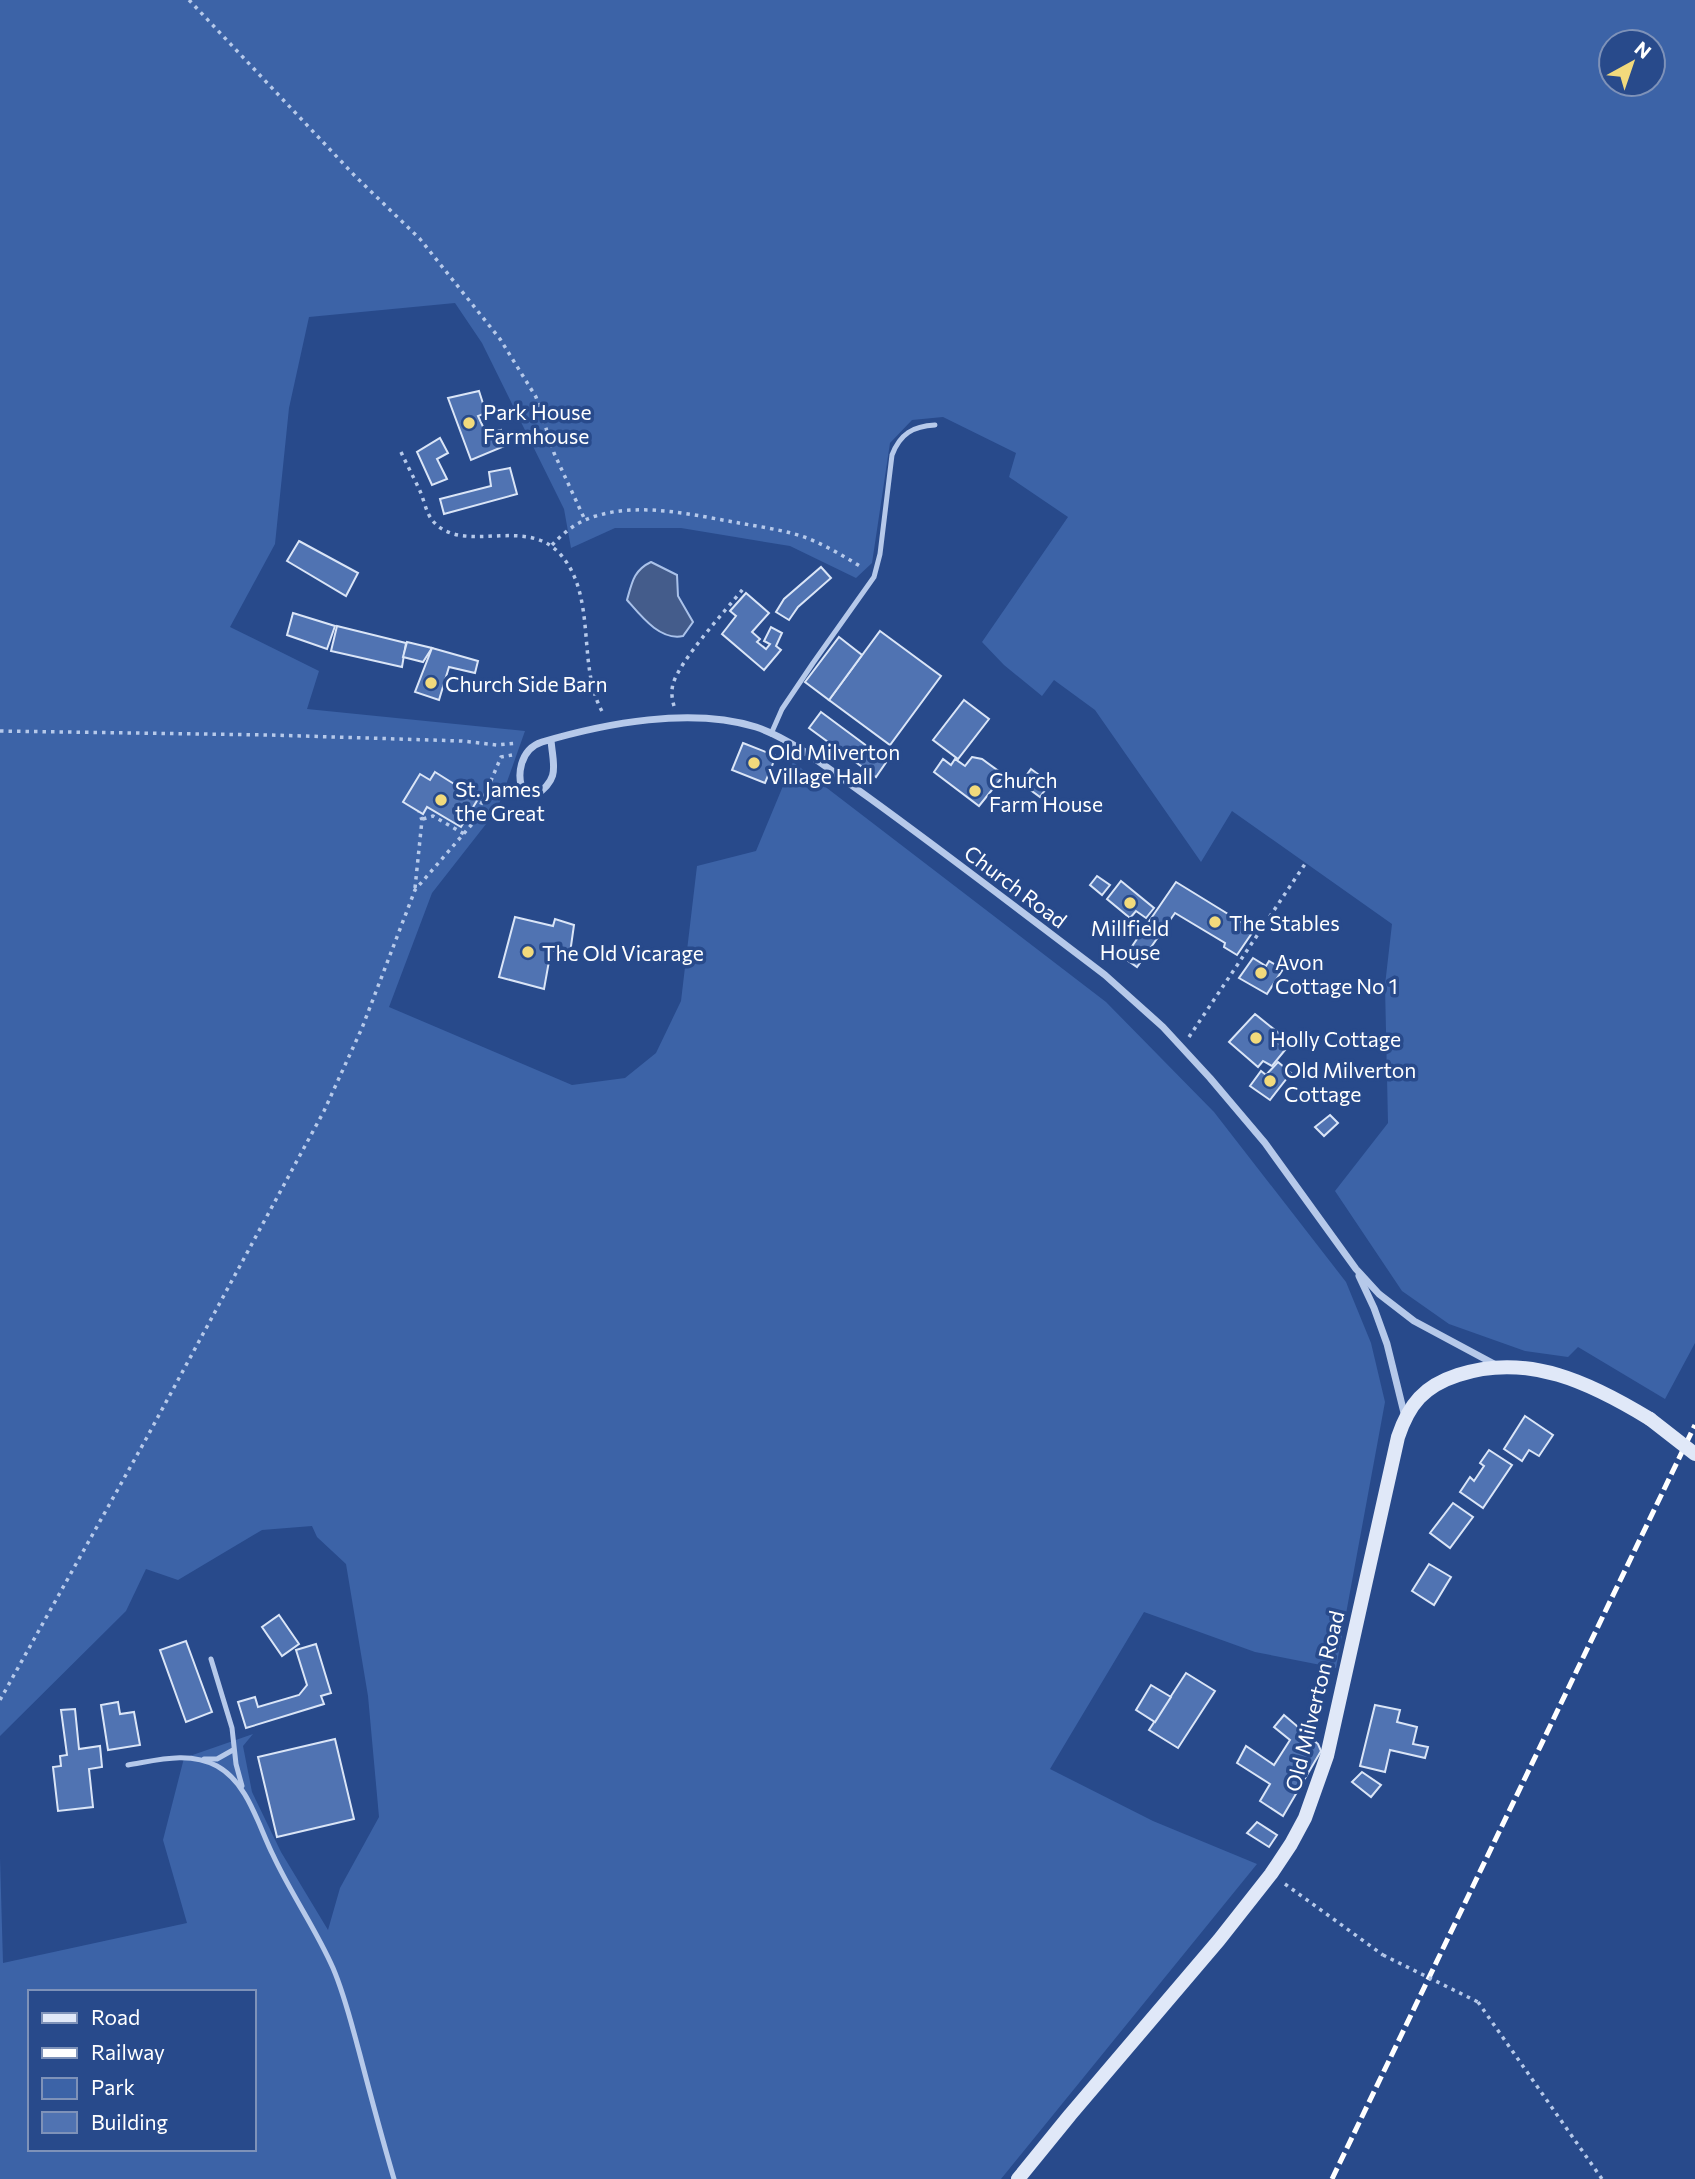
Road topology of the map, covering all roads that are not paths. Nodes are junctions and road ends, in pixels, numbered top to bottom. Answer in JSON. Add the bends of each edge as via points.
{"nodes":[{"id":1,"x":935,"y":425,"type":"dead end"},
{"id":2,"x":771,"y":734,"type":"junction"},
{"id":3,"x":551,"y":740,"type":"junction"},
{"id":4,"x":1356,"y":1269,"type":"junction"},
{"id":5,"x":1498,"y":1366,"type":"junction"},
{"id":6,"x":1405,"y":1417,"type":"junction"},
{"id":7,"x":1695,"y":1454,"type":"edge"},
{"id":8,"x":211,"y":1659,"type":"dead end"},
{"id":9,"x":233,"y":1750,"type":"junction"},
{"id":10,"x":198,"y":1760,"type":"junction"},
{"id":11,"x":128,"y":1765,"type":"dead end"},
{"id":12,"x":244,"y":1793,"type":"junction"},
{"id":13,"x":394,"y":2179,"type":"edge"},
{"id":14,"x":1018,"y":2179,"type":"edge"}],
"edges":[{"from":1,"to":2,"type":"lane","via":[[912,429],[898,442],[892,455],[875,574],[782,709]]},
{"from":2,"to":3,"type":"street","name":"Church Road","via":[[729,722],[684,719],[614,724]]},
{"from":2,"to":4,"type":"street","name":"Church Road","via":[[830,769],[1135,1000],[1265,1143]]},
{"from":3,"to":3,"type":"street","name":"Church Road","via":[[553,778],[535,796],[525,794],[519,770],[525,757],[537,743]]},
{"from":4,"to":5,"type":"street","name":"Church Road","via":[[1379,1294],[1415,1321]]},
{"from":4,"to":6,"type":"street","name":"Church Road","via":[[1387,1344]]},
{"from":5,"to":6,"type":"street","name":"Old Milverton Road","via":[[1447,1378],[1417,1399]]},
{"from":5,"to":7,"type":"street","name":"Old Milverton Road","bridge":true,"via":[[1578,1380],[1650,1419]]},
{"from":6,"to":14,"type":"street","name":"Old Milverton Road","via":[[1327,1756],[1305,1818],[1271,1874],[1219,1940]]},
{"from":8,"to":9,"type":"lane","via":[[232,1728]]},
{"from":9,"to":10,"type":"lane","via":[[217,1759]]},
{"from":9,"to":12,"type":"lane"},
{"from":10,"to":11,"type":"lane","via":[[167,1758]]},
{"from":10,"to":12,"type":"lane","via":[[219,1767]]},
{"from":12,"to":13,"type":"lane","via":[[334,1971]]}]}
